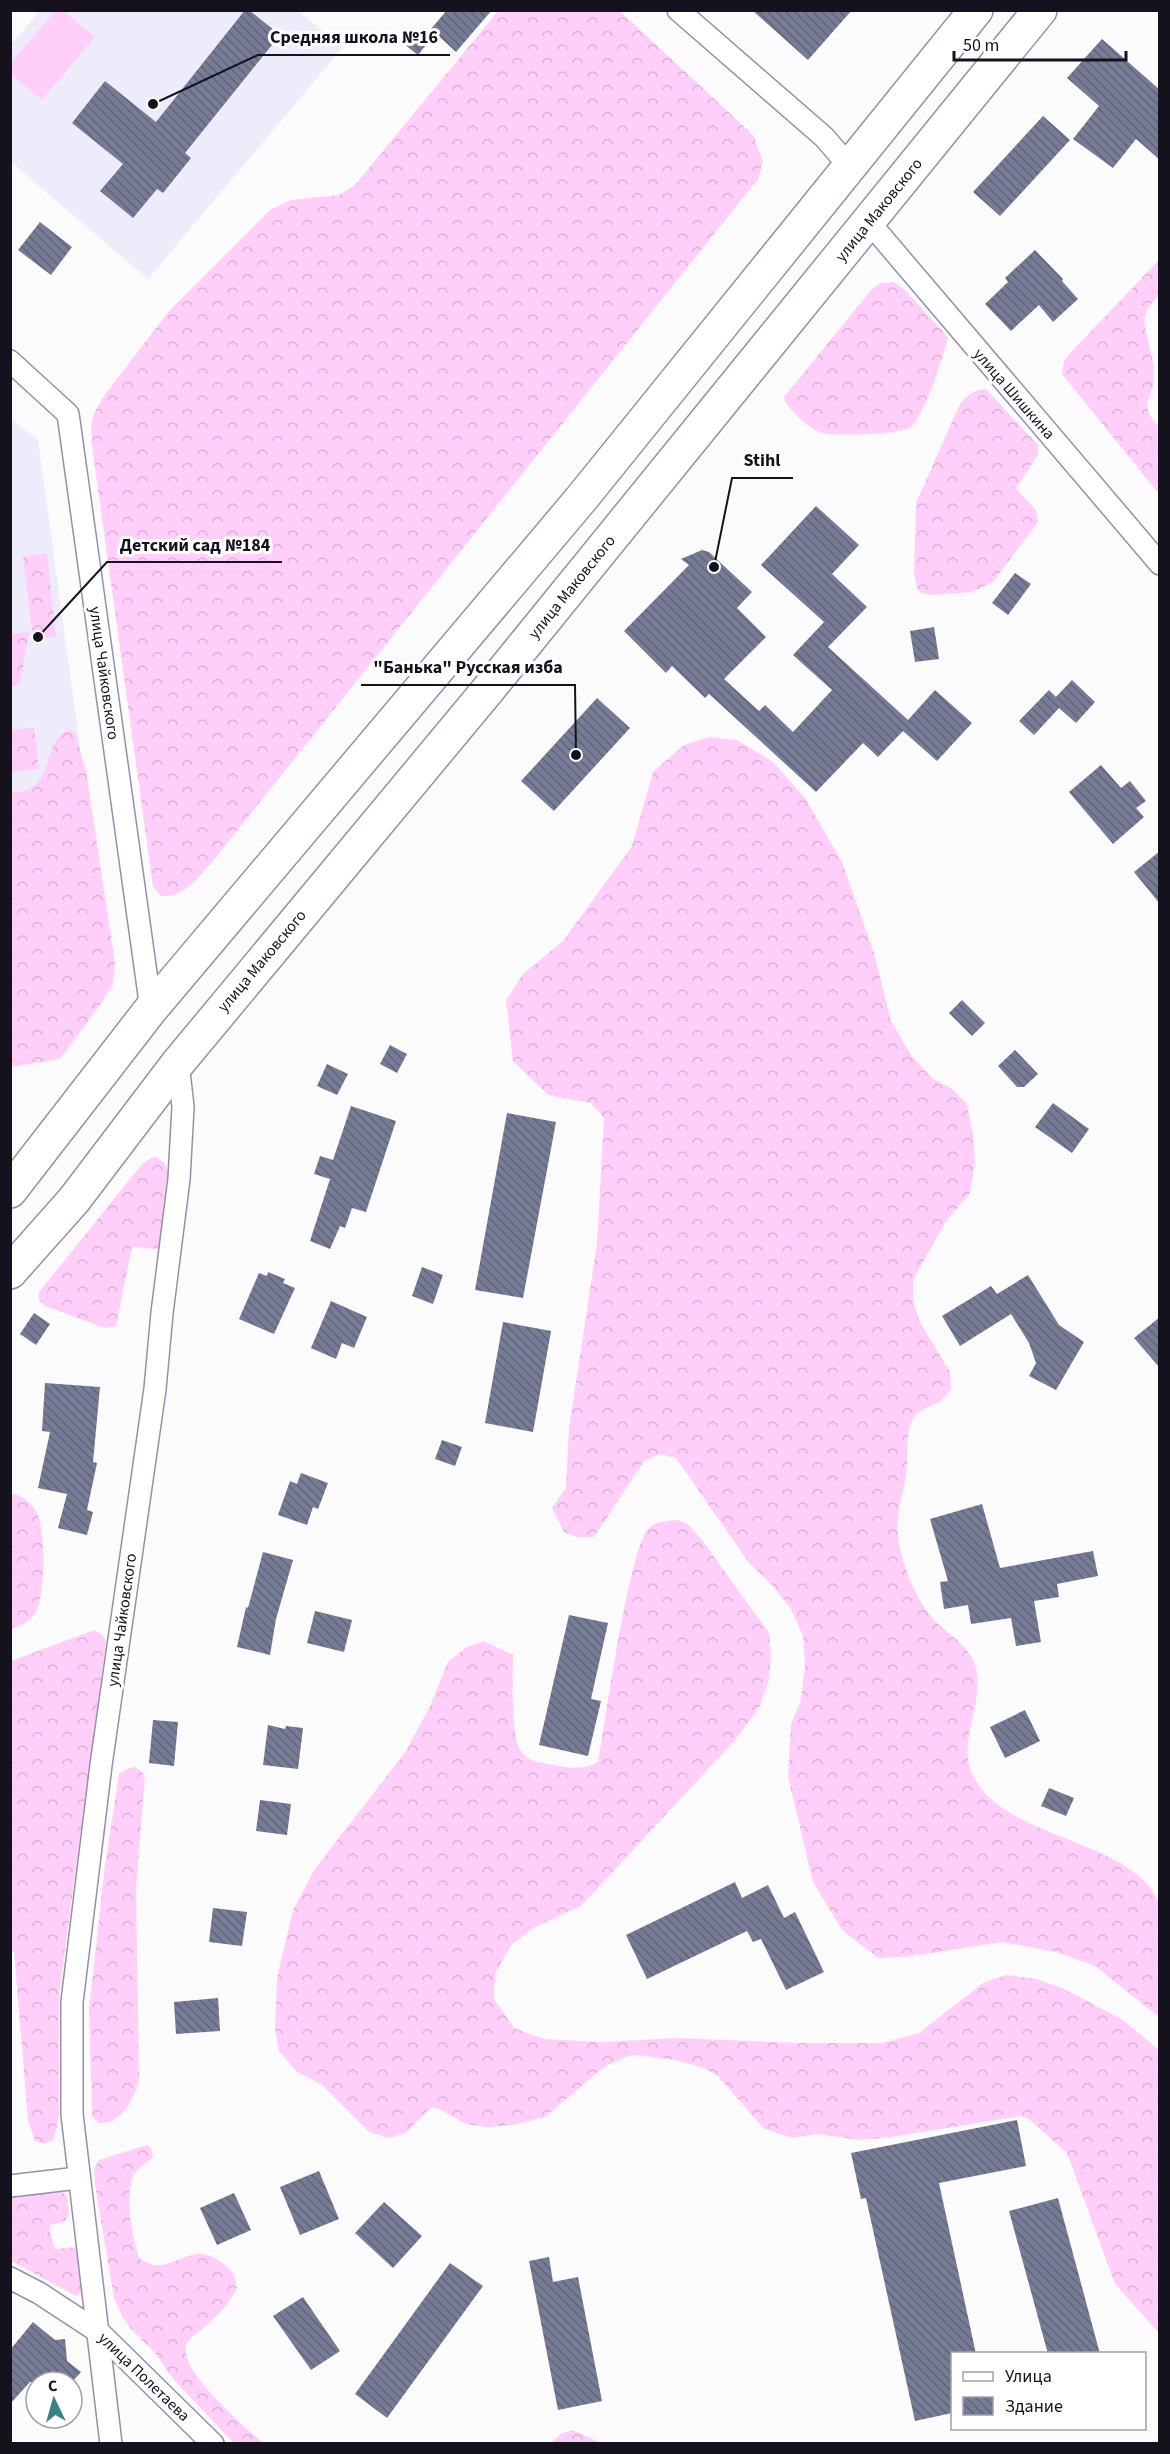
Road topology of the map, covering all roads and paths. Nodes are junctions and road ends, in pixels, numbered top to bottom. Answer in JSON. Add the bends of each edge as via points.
{"nodes":[{"id":1,"x":678,"y":10,"type":"edge"},
{"id":2,"x":976,"y":10,"type":"edge"},
{"id":3,"x":1040,"y":10,"type":"edge"},
{"id":4,"x":850,"y":167,"type":"junction"},
{"id":5,"x":869,"y":222,"type":"junction"},
{"id":6,"x":10,"y":362,"type":"edge"},
{"id":7,"x":1160,"y":564,"type":"edge"},
{"id":8,"x":151,"y":1009,"type":"junction"},
{"id":9,"x":178,"y":1063,"type":"junction"},
{"id":10,"x":10,"y":1191,"type":"edge"},
{"id":11,"x":10,"y":1272,"type":"edge"},
{"id":12,"x":78,"y":2178,"type":"junction"},
{"id":13,"x":10,"y":2186,"type":"edge"},
{"id":14,"x":10,"y":2278,"type":"edge"},
{"id":15,"x":99,"y":2333,"type":"junction"},
{"id":16,"x":111,"y":2444,"type":"edge"},
{"id":17,"x":213,"y":2444,"type":"edge"}],
"edges":[{"from":1,"to":4,"type":"street","via":[[824,137]]},
{"from":2,"to":4,"type":"highway"},
{"from":3,"to":5,"type":"highway","name":"улица Маковского"},
{"from":4,"to":8,"type":"highway","via":[[581,498]]},
{"from":5,"to":7,"type":"street","name":"улица Шишкина"},
{"from":5,"to":9,"type":"highway","name":"улица Маковского"},
{"from":6,"to":8,"type":"street","name":"улица Чайковского","via":[[68,414]]},
{"from":8,"to":10,"type":"highway"},
{"from":9,"to":11,"type":"highway","name":"улица Маковского","via":[[74,1200]]},
{"from":9,"to":12,"type":"street","name":"улица Чайковского","via":[[183,1107],[179,1179],[155,1389],[101,1765],[72,2002],[72,2114]]},
{"from":12,"to":13,"type":"street"},
{"from":12,"to":15,"type":"street","name":"улица Чайковского"},
{"from":14,"to":15,"type":"street","name":"улица Полетаева"},
{"from":15,"to":16,"type":"street","name":"улица Чайковского"},
{"from":15,"to":17,"type":"street","name":"улица Полетаева"}]}
